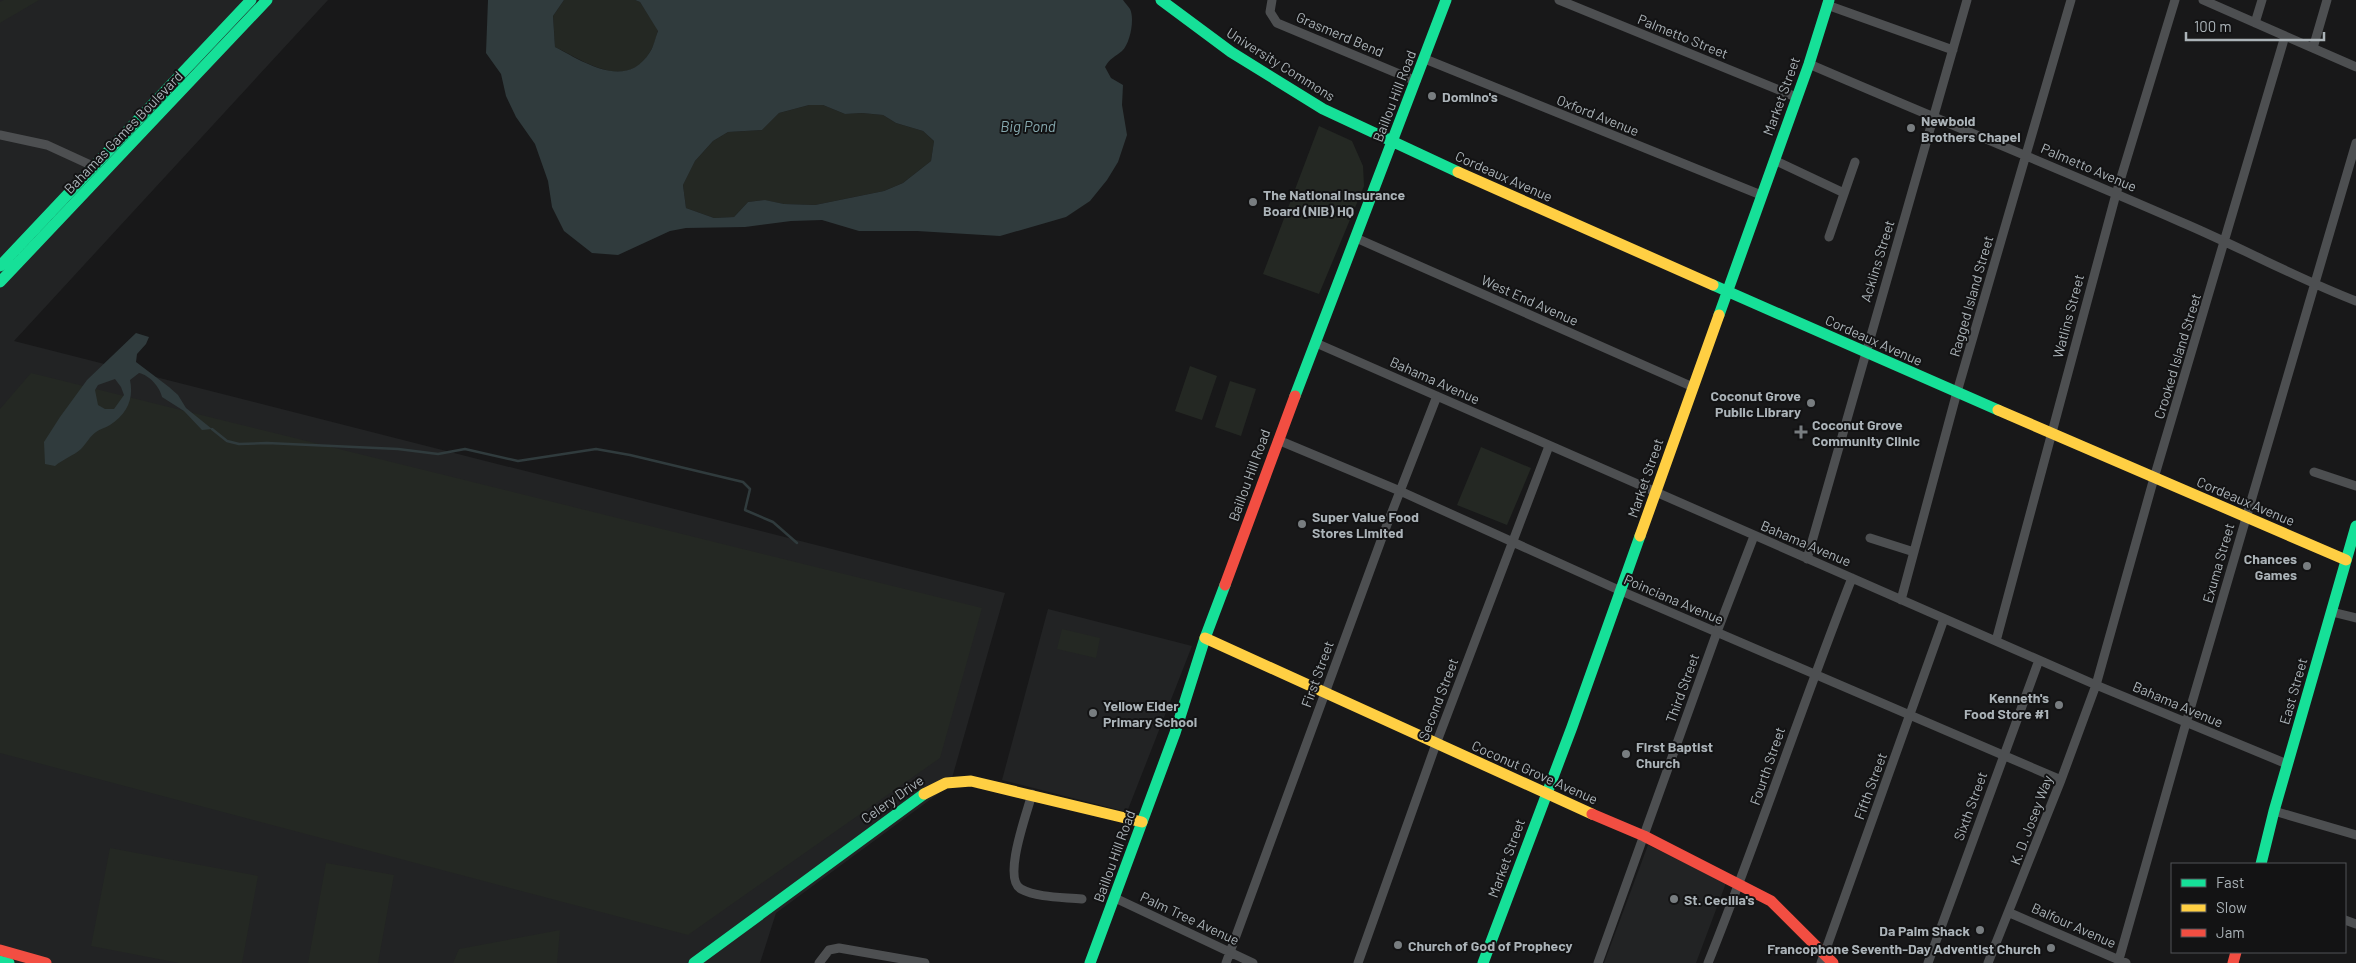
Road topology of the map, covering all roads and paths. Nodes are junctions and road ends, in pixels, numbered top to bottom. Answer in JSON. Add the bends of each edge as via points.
{"nodes":[{"id":1,"x":250,"y":0,"type":"edge"},
{"id":2,"x":267,"y":0,"type":"edge"},
{"id":3,"x":1161,"y":0,"type":"edge"},
{"id":4,"x":1272,"y":0,"type":"edge"},
{"id":5,"x":1446,"y":0,"type":"edge"},
{"id":6,"x":1559,"y":0,"type":"edge"},
{"id":7,"x":1966,"y":0,"type":"edge"},
{"id":8,"x":2071,"y":0,"type":"edge"},
{"id":9,"x":2175,"y":0,"type":"edge"},
{"id":10,"x":2203,"y":0,"type":"edge"},
{"id":11,"x":2262,"y":0,"type":"edge"},
{"id":12,"x":2327,"y":0,"type":"edge"},
{"id":13,"x":1828,"y":3,"type":"edge"},
{"id":14,"x":2255,"y":23,"type":"junction"},
{"id":15,"x":2285,"y":36,"type":"junction"},
{"id":16,"x":2313,"y":48,"type":"junction"},
{"id":17,"x":1953,"y":50,"type":"junction"},
{"id":18,"x":1424,"y":59,"type":"junction"},
{"id":19,"x":1809,"y":64,"type":"junction"},
{"id":20,"x":2356,"y":67,"type":"edge"},
{"id":21,"x":1416,"y":81,"type":"junction"},
{"id":22,"x":1796,"y":97,"type":"junction"},
{"id":23,"x":1934,"y":118,"type":"junction"},
{"id":24,"x":0,"y":135,"type":"edge"},
{"id":25,"x":1392,"y":142,"type":"junction"},
{"id":26,"x":2356,"y":143,"type":"edge"},
{"id":27,"x":2026,"y":155,"type":"junction"},
{"id":28,"x":1774,"y":160,"type":"junction"},
{"id":29,"x":1855,"y":162,"type":"dead end"},
{"id":30,"x":95,"y":166,"type":"junction"},
{"id":31,"x":1844,"y":194,"type":"junction"},
{"id":32,"x":2116,"y":194,"type":"junction"},
{"id":33,"x":1761,"y":196,"type":"junction"},
{"id":34,"x":1829,"y":237,"type":"dead end"},
{"id":35,"x":1356,"y":238,"type":"junction"},
{"id":36,"x":2226,"y":241,"type":"junction"},
{"id":37,"x":0,"y":266,"type":"edge"},
{"id":38,"x":0,"y":282,"type":"edge"},
{"id":39,"x":2315,"y":285,"type":"junction"},
{"id":40,"x":1727,"y":291,"type":"junction"},
{"id":41,"x":2356,"y":301,"type":"edge"},
{"id":42,"x":1316,"y":343,"type":"junction"},
{"id":43,"x":1864,"y":353,"type":"junction"},
{"id":44,"x":1693,"y":387,"type":"junction"},
{"id":45,"x":1958,"y":392,"type":"junction"},
{"id":46,"x":1437,"y":396,"type":"junction"},
{"id":47,"x":2050,"y":433,"type":"junction"},
{"id":48,"x":1278,"y":440,"type":"junction"},
{"id":49,"x":1549,"y":446,"type":"junction"},
{"id":50,"x":2314,"y":472,"type":"dead end"},
{"id":51,"x":2154,"y":478,"type":"junction"},
{"id":52,"x":2356,"y":486,"type":"edge"},
{"id":53,"x":1400,"y":491,"type":"junction"},
{"id":54,"x":1656,"y":493,"type":"junction"},
{"id":55,"x":2246,"y":517,"type":"junction"},
{"id":56,"x":2356,"y":526,"type":"edge"},
{"id":57,"x":1754,"y":536,"type":"junction"},
{"id":58,"x":1870,"y":538,"type":"dead end"},
{"id":59,"x":1512,"y":542,"type":"junction"},
{"id":60,"x":1914,"y":552,"type":"junction"},
{"id":61,"x":1807,"y":559,"type":"junction"},
{"id":62,"x":2346,"y":560,"type":"junction"},
{"id":63,"x":1852,"y":578,"type":"junction"},
{"id":64,"x":1620,"y":590,"type":"junction"},
{"id":65,"x":1901,"y":600,"type":"junction"},
{"id":66,"x":2332,"y":612,"type":"junction"},
{"id":67,"x":2356,"y":618,"type":"edge"},
{"id":68,"x":1944,"y":619,"type":"junction"},
{"id":69,"x":1717,"y":632,"type":"junction"},
{"id":70,"x":1205,"y":638,"type":"junction"},
{"id":71,"x":1996,"y":641,"type":"junction"},
{"id":72,"x":2039,"y":660,"type":"junction"},
{"id":73,"x":1814,"y":673,"type":"junction"},
{"id":74,"x":2096,"y":685,"type":"junction"},
{"id":75,"x":1325,"y":693,"type":"junction"},
{"id":76,"x":1910,"y":714,"type":"junction"},
{"id":77,"x":2186,"y":723,"type":"junction"},
{"id":78,"x":1436,"y":744,"type":"junction"},
{"id":79,"x":2003,"y":755,"type":"junction"},
{"id":80,"x":2287,"y":764,"type":"junction"},
{"id":81,"x":2061,"y":780,"type":"junction"},
{"id":82,"x":1032,"y":794,"type":"junction"},
{"id":83,"x":1546,"y":795,"type":"junction"},
{"id":84,"x":2274,"y":811,"type":"junction"},
{"id":85,"x":1142,"y":822,"type":"junction"},
{"id":86,"x":2356,"y":835,"type":"edge"},
{"id":87,"x":1644,"y":836,"type":"junction"},
{"id":88,"x":2261,"y":863,"type":"edge"},
{"id":89,"x":1740,"y":883,"type":"junction"},
{"id":90,"x":1115,"y":898,"type":"junction"},
{"id":91,"x":1082,"y":899,"type":"dead end"},
{"id":92,"x":2010,"y":912,"type":"junction"},
{"id":93,"x":0,"y":950,"type":"edge"},
{"id":94,"x":1230,"y":952,"type":"junction"},
{"id":95,"x":1823,"y":959,"type":"edge"},
{"id":96,"x":0,"y":961,"type":"edge"},
{"id":97,"x":2121,"y":962,"type":"edge"},
{"id":98,"x":9,"y":963,"type":"edge"},
{"id":99,"x":46,"y":963,"type":"edge"},
{"id":100,"x":694,"y":963,"type":"edge"},
{"id":101,"x":820,"y":963,"type":"edge"},
{"id":102,"x":925,"y":963,"type":"edge"},
{"id":103,"x":1090,"y":963,"type":"edge"},
{"id":104,"x":1226,"y":963,"type":"edge"},
{"id":105,"x":1252,"y":963,"type":"edge"},
{"id":106,"x":1358,"y":963,"type":"edge"},
{"id":107,"x":1483,"y":963,"type":"edge"},
{"id":108,"x":1598,"y":963,"type":"edge"},
{"id":109,"x":1708,"y":963,"type":"edge"},
{"id":110,"x":1833,"y":963,"type":"edge"},
{"id":111,"x":1928,"y":963,"type":"edge"},
{"id":112,"x":1988,"y":963,"type":"edge"}],
"edges":[{"from":1,"to":30,"type":"main road","name":"Bahamas Games Boulevard"},
{"from":2,"to":38,"type":"main road","name":"Bahamas Games Boulevard"},
{"from":3,"to":25,"type":"main road","name":"University Commons","via":[[1267,75],[1322,109]]},
{"from":4,"to":21,"type":"street","name":"Grasmerd Bend","via":[[1270,12],[1278,23]]},
{"from":5,"to":18,"type":"main road","name":"Baillou Hill Road"},
{"from":6,"to":22,"type":"street","name":"Palmetto Street"},
{"from":7,"to":17,"type":"street","name":"Acklins Street"},
{"from":8,"to":27,"type":"street","name":"Ragged Island Street"},
{"from":9,"to":32,"type":"street","name":"Watlins Street"},
{"from":10,"to":14,"type":"street"},
{"from":11,"to":14,"type":"street"},
{"from":12,"to":16,"type":"street"},
{"from":13,"to":17,"type":"street"},
{"from":13,"to":19,"type":"main road","name":"Market Street"},
{"from":14,"to":15,"type":"street"},
{"from":15,"to":16,"type":"street"},
{"from":15,"to":36,"type":"street","name":"Crooked Island Street"},
{"from":16,"to":20,"type":"street"},
{"from":17,"to":23,"type":"street","name":"Acklins Street"},
{"from":18,"to":21,"type":"main road","name":"Baillou Hill Road"},
{"from":18,"to":33,"type":"street","name":"Oxford Avenue"},
{"from":19,"to":22,"type":"main road","name":"Market Street"},
{"from":19,"to":23,"type":"street","name":"Palmetto Avenue"},
{"from":21,"to":25,"type":"main road","name":"Baillou Hill Road"},
{"from":22,"to":28,"type":"main road","name":"Market Street"},
{"from":23,"to":27,"type":"street","name":"Palmetto Avenue"},
{"from":23,"to":43,"type":"street","name":"Acklins Street"},
{"from":24,"to":30,"type":"street","via":[[47,145]]},
{"from":25,"to":35,"type":"main road","name":"Baillou Hill Road"},
{"from":25,"to":40,"type":"main road","name":"Cordeaux Avenue"},
{"from":26,"to":39,"type":"street","name":"Exuma Street"},
{"from":27,"to":32,"type":"street","name":"Palmetto Avenue"},
{"from":27,"to":45,"type":"street","name":"Ragged Island Street"},
{"from":28,"to":31,"type":"street"},
{"from":28,"to":33,"type":"main road","name":"Market Street"},
{"from":29,"to":31,"type":"street"},
{"from":30,"to":37,"type":"main road","name":"Bahamas Games Boulevard"},
{"from":31,"to":34,"type":"street"},
{"from":32,"to":36,"type":"street","name":"Palmetto Avenue"},
{"from":32,"to":47,"type":"street","name":"Watlins Street"},
{"from":33,"to":40,"type":"main road","name":"Market Street"},
{"from":35,"to":42,"type":"main road","name":"Baillou Hill Road"},
{"from":35,"to":44,"type":"street","name":"West End Avenue"},
{"from":36,"to":39,"type":"street","name":"Palmetto Avenue"},
{"from":36,"to":51,"type":"street","name":"Crooked Island Street"},
{"from":39,"to":41,"type":"street","name":"Palmetto Avenue"},
{"from":39,"to":55,"type":"street","name":"Exuma Street"},
{"from":40,"to":43,"type":"main road","name":"Cordeaux Avenue"},
{"from":40,"to":44,"type":"main road","name":"Market Street"},
{"from":42,"to":46,"type":"street","name":"Bahama Avenue"},
{"from":42,"to":48,"type":"main road","name":"Baillou Hill Road"},
{"from":43,"to":45,"type":"main road","name":"Cordeaux Avenue"},
{"from":43,"to":61,"type":"street","name":"Acklins Street"},
{"from":44,"to":54,"type":"main road","name":"Market Street"},
{"from":45,"to":47,"type":"main road","name":"Cordeaux Avenue"},
{"from":45,"to":60,"type":"street","name":"Ragged Island Street"},
{"from":46,"to":49,"type":"street","name":"Bahama Avenue"},
{"from":46,"to":53,"type":"street","name":"First Street"},
{"from":47,"to":51,"type":"main road","name":"Cordeaux Avenue"},
{"from":47,"to":71,"type":"street","name":"Watlins Street"},
{"from":48,"to":53,"type":"street","name":"Poinciana Avenue"},
{"from":48,"to":70,"type":"main road","name":"Baillou Hill Road"},
{"from":49,"to":54,"type":"street","name":"Bahama Avenue"},
{"from":49,"to":59,"type":"street","name":"Second Street"},
{"from":50,"to":52,"type":"street"},
{"from":51,"to":55,"type":"main road","name":"Cordeaux Avenue"},
{"from":51,"to":74,"type":"street","name":"Crooked Island Street"},
{"from":53,"to":59,"type":"street","name":"Poinciana Avenue"},
{"from":53,"to":75,"type":"street","name":"First Street"},
{"from":54,"to":57,"type":"street","name":"Bahama Avenue"},
{"from":54,"to":64,"type":"main road","name":"Market Street"},
{"from":55,"to":62,"type":"main road","name":"Cordeaux Avenue"},
{"from":55,"to":77,"type":"street","name":"Exuma Street"},
{"from":56,"to":62,"type":"main road","name":"East Street"},
{"from":57,"to":61,"type":"street","name":"Bahama Avenue"},
{"from":57,"to":69,"type":"street","name":"Third Street"},
{"from":58,"to":60,"type":"street"},
{"from":59,"to":64,"type":"street","name":"Poinciana Avenue"},
{"from":59,"to":78,"type":"street","name":"Second Street"},
{"from":60,"to":65,"type":"street","name":"Ragged Island Street"},
{"from":61,"to":63,"type":"street","name":"Bahama Avenue"},
{"from":62,"to":66,"type":"main road","name":"East Street"},
{"from":63,"to":65,"type":"street","name":"Bahama Avenue"},
{"from":63,"to":73,"type":"street","name":"Fourth Street"},
{"from":64,"to":69,"type":"street","name":"Poinciana Avenue"},
{"from":64,"to":83,"type":"main road","name":"Market Street"},
{"from":65,"to":68,"type":"street","name":"Bahama Avenue"},
{"from":66,"to":67,"type":"street"},
{"from":66,"to":80,"type":"main road","name":"East Street"},
{"from":68,"to":71,"type":"street","name":"Bahama Avenue"},
{"from":68,"to":76,"type":"street","name":"Fifth Street"},
{"from":69,"to":73,"type":"street","name":"Poinciana Avenue"},
{"from":69,"to":87,"type":"street","name":"Third Street"},
{"from":70,"to":75,"type":"main road","name":"Coconut Grove Avenue"},
{"from":70,"to":85,"type":"main road","name":"Baillou Hill Road","via":[[1175,734]]},
{"from":71,"to":72,"type":"street","name":"Bahama Avenue"},
{"from":72,"to":74,"type":"street","name":"Bahama Avenue"},
{"from":72,"to":79,"type":"street","name":"Sixth Street"},
{"from":73,"to":76,"type":"street","name":"Poinciana Avenue"},
{"from":73,"to":89,"type":"street","name":"Fourth Street"},
{"from":74,"to":77,"type":"street","name":"Bahama Avenue"},
{"from":74,"to":81,"type":"street","name":"K. D. Josey Way"},
{"from":75,"to":78,"type":"main road","name":"Coconut Grove Avenue"},
{"from":75,"to":94,"type":"street","name":"First Street"},
{"from":76,"to":79,"type":"street","name":"Poinciana Avenue"},
{"from":76,"to":95,"type":"street","name":"Fifth Street"},
{"from":77,"to":80,"type":"street","name":"Bahama Avenue"},
{"from":77,"to":97,"type":"street","name":"Exuma Street"},
{"from":78,"to":83,"type":"main road","name":"Coconut Grove Avenue"},
{"from":78,"to":106,"type":"street","name":"Second Street"},
{"from":79,"to":81,"type":"street","name":"Poinciana Avenue"},
{"from":79,"to":111,"type":"street","name":"Sixth Street"},
{"from":80,"to":84,"type":"main road","name":"East Street"},
{"from":81,"to":92,"type":"street","name":"K. D. Josey Way"},
{"from":82,"to":85,"type":"main road","name":"Celery Drive"},
{"from":82,"to":91,"type":"street","via":[[1013,863],[1014,882],[1018,888],[1030,893]]},
{"from":82,"to":100,"type":"main road","name":"Celery Drive","via":[[971,780],[942,783]]},
{"from":83,"to":87,"type":"main road","name":"Coconut Grove Avenue"},
{"from":83,"to":107,"type":"main road","name":"Market Street"},
{"from":84,"to":86,"type":"street"},
{"from":84,"to":88,"type":"main road","name":"East Street"},
{"from":85,"to":90,"type":"main road","name":"Baillou Hill Road"},
{"from":87,"to":89,"type":"main road","name":"Coconut Grove Avenue"},
{"from":87,"to":108,"type":"street","name":"Third Street"},
{"from":89,"to":95,"type":"main road","name":"Coconut Grove Avenue","via":[[1771,901]]},
{"from":89,"to":109,"type":"street","name":"Fourth Street"},
{"from":90,"to":94,"type":"street","name":"Palm Tree Avenue"},
{"from":90,"to":103,"type":"main road","name":"Baillou Hill Road"},
{"from":92,"to":97,"type":"street","name":"Balfour Avenue"},
{"from":92,"to":112,"type":"street","name":"K. D. Josey Way"},
{"from":93,"to":99,"type":"main road"},
{"from":94,"to":104,"type":"street","name":"First Street"},
{"from":94,"to":105,"type":"street","name":"Palm Tree Avenue"},
{"from":95,"to":110,"type":"main road","name":"Coconut Grove Avenue"},
{"from":96,"to":98,"type":"main road"},
{"from":101,"to":102,"type":"street","via":[[829,950],[839,948]]}]}
